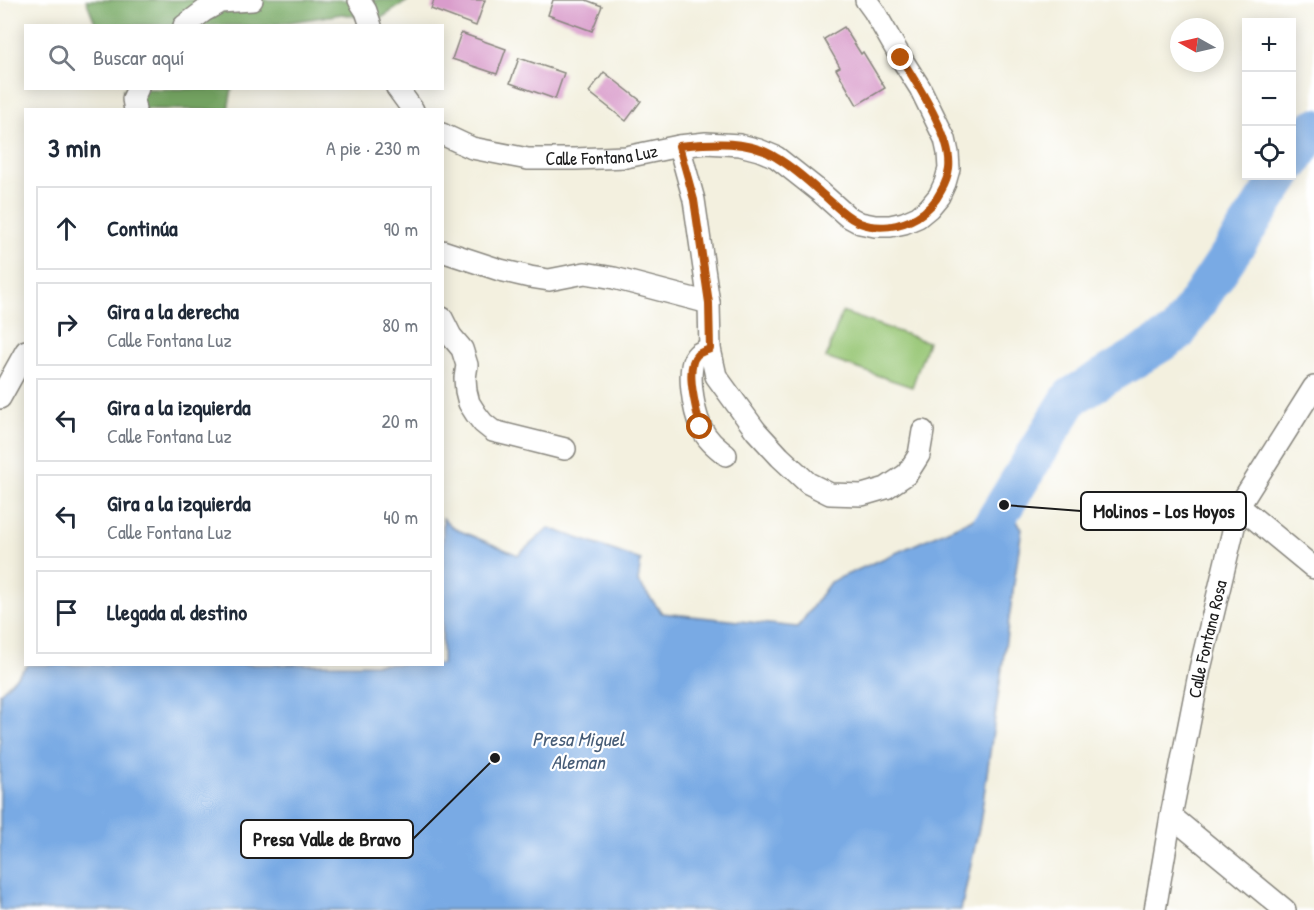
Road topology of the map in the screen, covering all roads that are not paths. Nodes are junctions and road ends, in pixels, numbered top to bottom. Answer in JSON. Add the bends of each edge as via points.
{"nodes":[{"id":1,"x":252,"y":0,"type":"edge"},
{"id":2,"x":358,"y":0,"type":"edge"},
{"id":3,"x":866,"y":0,"type":"edge"},
{"id":4,"x":187,"y":24,"type":"edge"},
{"id":5,"x":370,"y":24,"type":"edge"},
{"id":6,"x":137,"y":90,"type":"edge"},
{"id":7,"x":135,"y":108,"type":"edge"},
{"id":8,"x":444,"y":135,"type":"edge"},
{"id":9,"x":679,"y":146,"type":"junction"},
{"id":10,"x":444,"y":252,"type":"edge"},
{"id":11,"x":709,"y":303,"type":"junction"},
{"id":12,"x":444,"y":322,"type":"edge"},
{"id":13,"x":710,"y":349,"type":"junction"},
{"id":14,"x":24,"y":355,"type":"edge"},
{"id":15,"x":1314,"y":387,"type":"edge"},
{"id":16,"x":0,"y":398,"type":"edge"},
{"id":17,"x":923,"y":431,"type":"dead end"},
{"id":18,"x":565,"y":449,"type":"dead end"},
{"id":19,"x":726,"y":455,"type":"dead end"},
{"id":20,"x":1239,"y":506,"type":"junction"},
{"id":21,"x":1314,"y":568,"type":"edge"},
{"id":22,"x":1171,"y":816,"type":"junction"},
{"id":23,"x":1155,"y":910,"type":"edge"},
{"id":24,"x":1285,"y":910,"type":"edge"}],
"edges":[{"from":1,"to":4,"type":"street","via":[[220,2]]},
{"from":2,"to":5,"type":"street"},
{"from":3,"to":9,"type":"street","name":"Calle Fontana Luz","via":[[920,88],[945,139],[949,169],[945,183],[939,196],[918,217],[890,226],[860,223],[776,157],[740,145]]},
{"from":6,"to":7,"type":"street"},
{"from":8,"to":9,"type":"street","name":"Calle Fontana Luz","via":[[472,148],[528,159],[626,157]]},
{"from":9,"to":11,"type":"street","via":[[694,200]]},
{"from":10,"to":11,"type":"street","via":[[530,277],[549,280],[585,273]]},
{"from":11,"to":13,"type":"street"},
{"from":12,"to":18,"type":"street","via":[[465,357],[469,403],[483,423],[494,431]]},
{"from":13,"to":17,"type":"street","via":[[716,376],[756,431],[808,483],[830,494],[862,495],[900,479],[919,455]]},
{"from":13,"to":19,"type":"street","via":[[698,353],[693,360],[693,398],[700,427]]},
{"from":14,"to":16,"type":"street"},
{"from":15,"to":20,"type":"street","name":"Calle Fontana Rosa"},
{"from":20,"to":21,"type":"street"},
{"from":20,"to":22,"type":"street","name":"Calle Fontana Rosa","via":[[1200,669]]},
{"from":22,"to":23,"type":"street","name":"Calle Fontana Rosa"},
{"from":22,"to":24,"type":"street"}]}
